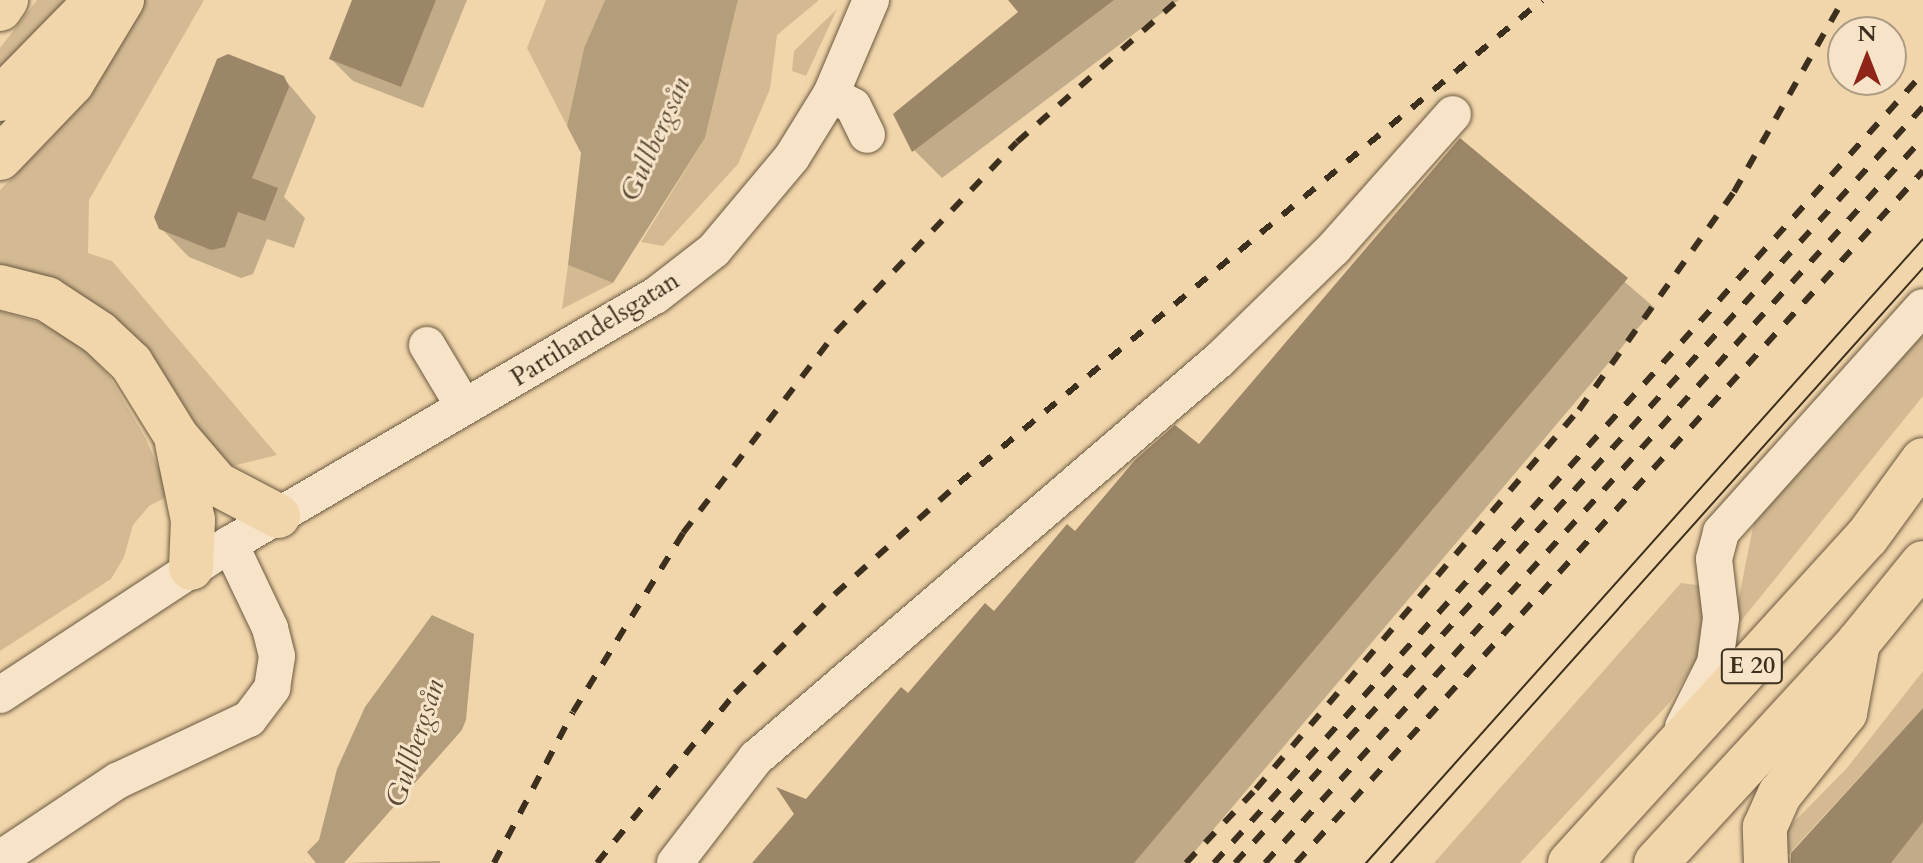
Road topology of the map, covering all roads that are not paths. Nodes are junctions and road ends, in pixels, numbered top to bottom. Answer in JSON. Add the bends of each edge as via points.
{"nodes":[{"id":1,"x":6,"y":0,"type":"edge"},
{"id":2,"x":97,"y":0,"type":"edge"},
{"id":3,"x":122,"y":0,"type":"edge"},
{"id":4,"x":871,"y":0,"type":"edge"},
{"id":5,"x":0,"y":9,"type":"edge"},
{"id":6,"x":831,"y":94,"type":"junction"},
{"id":7,"x":0,"y":99,"type":"edge"},
{"id":8,"x":1453,"y":114,"type":"dead end"},
{"id":9,"x":867,"y":135,"type":"dead end"},
{"id":10,"x":0,"y":158,"type":"edge"},
{"id":11,"x":0,"y":287,"type":"edge"},
{"id":12,"x":1923,"y":307,"type":"edge"},
{"id":13,"x":427,"y":345,"type":"dead end"},
{"id":14,"x":464,"y":407,"type":"junction"},
{"id":15,"x":176,"y":436,"type":"junction"},
{"id":16,"x":1923,"y":460,"type":"edge"},
{"id":17,"x":278,"y":516,"type":"junction"},
{"id":18,"x":230,"y":544,"type":"junction"},
{"id":19,"x":1923,"y":563,"type":"edge"},
{"id":20,"x":191,"y":568,"type":"junction"},
{"id":21,"x":1858,"y":643,"type":"junction"},
{"id":22,"x":0,"y":695,"type":"edge"},
{"id":23,"x":1663,"y":766,"type":"junction"},
{"id":24,"x":0,"y":859,"type":"edge"},
{"id":25,"x":675,"y":863,"type":"edge"},
{"id":26,"x":1570,"y":863,"type":"edge"},
{"id":27,"x":1656,"y":863,"type":"edge"},
{"id":28,"x":1766,"y":863,"type":"edge"}],
"edges":[{"from":1,"to":5,"type":"highway"},
{"from":2,"to":7,"type":"highway"},
{"from":3,"to":10,"type":"highway","via":[[72,83]]},
{"from":4,"to":6,"type":"street","name":"Partihandelsgatan"},
{"from":6,"to":9,"type":"street","via":[[853,106]]},
{"from":6,"to":14,"type":"street","name":"Partihandelsgatan","via":[[792,157],[714,250],[655,296]]},
{"from":8,"to":25,"type":"street","via":[[1334,248],[1219,360],[756,758]]},
{"from":11,"to":15,"type":"highway","via":[[47,299],[99,333],[131,363]]},
{"from":12,"to":23,"type":"street","via":[[1721,532],[1714,559],[1721,618],[1715,663]]},
{"from":13,"to":14,"type":"street"},
{"from":14,"to":17,"type":"street","name":"Partihandelsgatan"},
{"from":15,"to":17,"type":"highway","via":[[217,484]]},
{"from":15,"to":20,"type":"highway","via":[[193,520]]},
{"from":16,"to":23,"type":"highway","number":"E 20","via":[[1867,537]]},
{"from":17,"to":18,"type":"street","name":"Partihandelsgatan"},
{"from":18,"to":20,"type":"street","name":"Partihandelsgatan"},
{"from":18,"to":24,"type":"street","via":[[270,628],[277,656],[272,688],[249,719],[117,781]]},
{"from":19,"to":21,"type":"highway","number":"E 20"},
{"from":20,"to":22,"type":"street","name":"Partihandelsgatan"},
{"from":21,"to":27,"type":"highway","number":"E 20"},
{"from":21,"to":28,"type":"highway","via":[[1845,713],[1780,794],[1765,827]]},
{"from":23,"to":26,"type":"highway","number":"E 20"}]}
